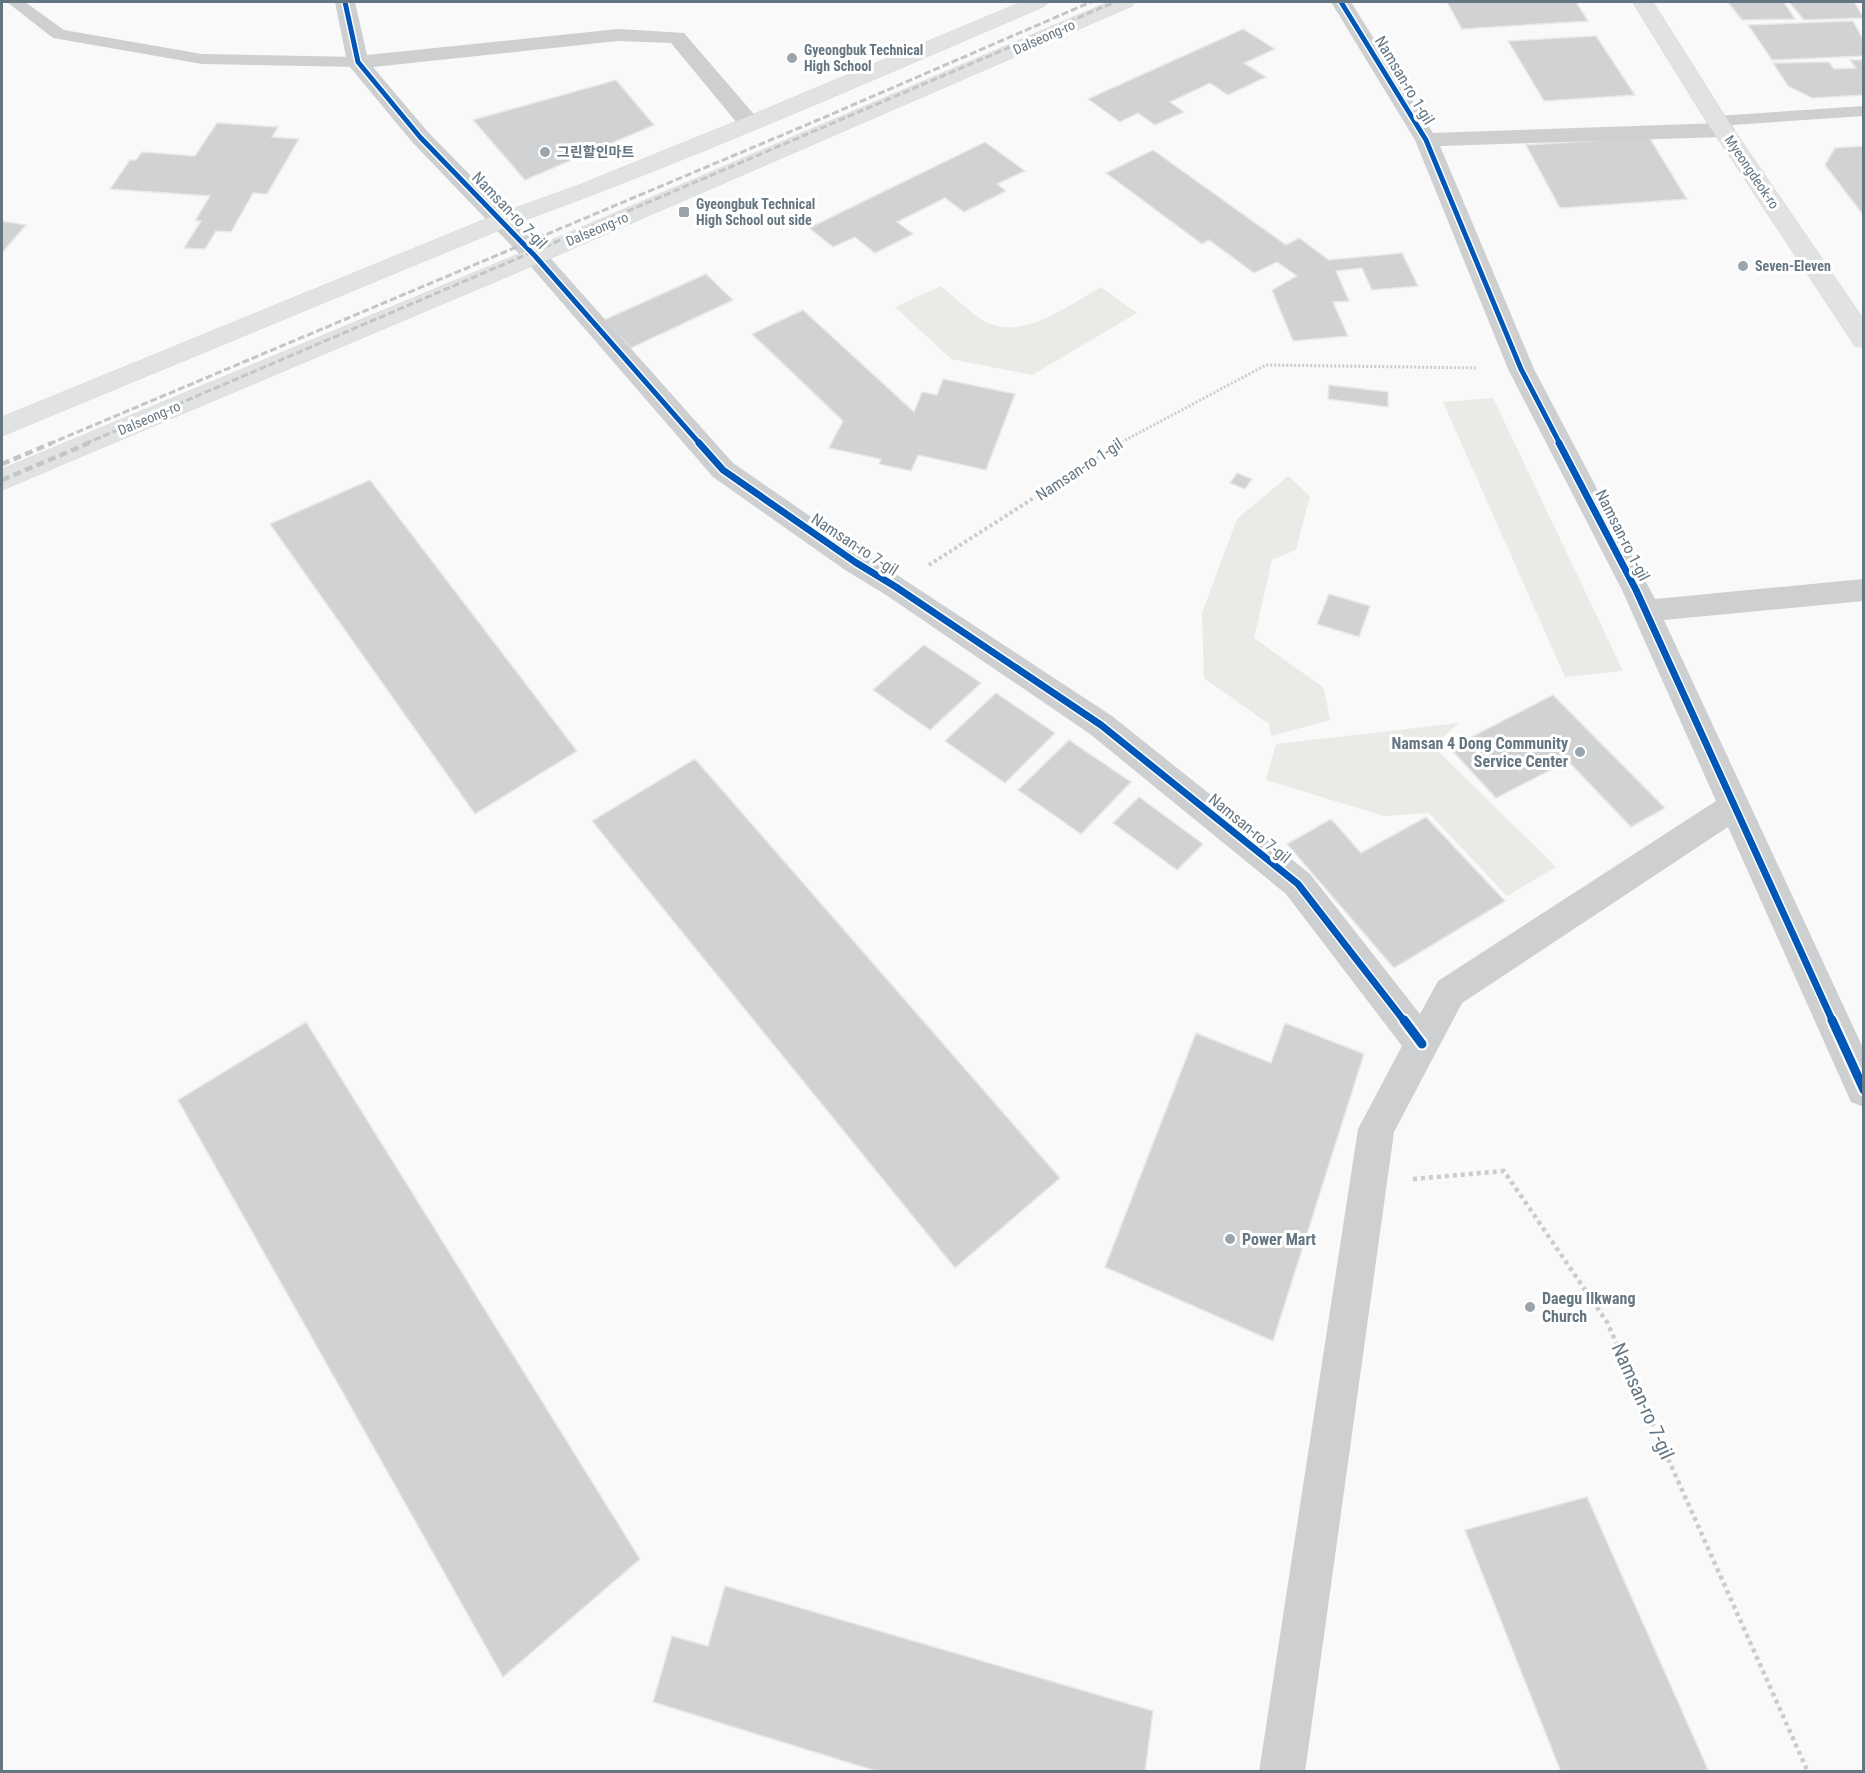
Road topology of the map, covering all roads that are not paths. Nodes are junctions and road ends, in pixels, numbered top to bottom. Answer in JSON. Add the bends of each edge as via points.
{"nodes":[{"id":1,"x":15,"y":2,"type":"edge"},
{"id":2,"x":345,"y":2,"type":"edge"},
{"id":3,"x":1038,"y":2,"type":"edge"},
{"id":4,"x":1125,"y":2,"type":"edge"},
{"id":5,"x":1341,"y":2,"type":"edge"},
{"id":6,"x":1643,"y":2,"type":"edge"},
{"id":7,"x":358,"y":62,"type":"junction"},
{"id":8,"x":1863,"y":111,"type":"edge"},
{"id":9,"x":750,"y":124,"type":"junction"},
{"id":10,"x":1721,"y":125,"type":"junction"},
{"id":11,"x":1426,"y":140,"type":"junction"},
{"id":12,"x":501,"y":220,"type":"junction"},
{"id":13,"x":536,"y":256,"type":"junction"},
{"id":14,"x":1863,"y":340,"type":"edge"},
{"id":15,"x":2,"y":428,"type":"edge"},
{"id":16,"x":2,"y":480,"type":"edge"},
{"id":17,"x":1863,"y":590,"type":"edge"},
{"id":18,"x":1645,"y":611,"type":"junction"},
{"id":19,"x":1734,"y":806,"type":"junction"},
{"id":20,"x":1422,"y":1044,"type":"junction"},
{"id":21,"x":1863,"y":1090,"type":"edge"},
{"id":22,"x":1282,"y":1772,"type":"edge"}],
"edges":[{"from":1,"to":7,"type":"lane","via":[[59,34],[103,42],[202,59]]},
{"from":2,"to":7,"type":"street","name":"Namsan-ro 7-gil"},
{"from":3,"to":9,"type":"main road"},
{"from":4,"to":13,"type":"main road","name":"Dalseong-ro"},
{"from":5,"to":11,"type":"street","name":"Namsan-ro 1-gil"},
{"from":6,"to":10,"type":"main road","name":"Myeongdeok-ro"},
{"from":7,"to":9,"type":"street","via":[[618,35],[677,37]]},
{"from":7,"to":12,"type":"street","name":"Namsan-ro 7-gil","via":[[420,136]]},
{"from":8,"to":10,"type":"lane"},
{"from":9,"to":12,"type":"main road"},
{"from":10,"to":11,"type":"street"},
{"from":10,"to":14,"type":"main road","name":"Myeongdeok-ro"},
{"from":11,"to":18,"type":"street","name":"Namsan-ro 1-gil","via":[[1521,369]]},
{"from":12,"to":13,"type":"street","name":"Namsan-ro 7-gil"},
{"from":12,"to":15,"type":"main road"},
{"from":13,"to":16,"type":"main road","name":"Dalseong-ro"},
{"from":13,"to":20,"type":"street","name":"Namsan-ro 7-gil","via":[[723,470],[1101,726],[1298,884]]},
{"from":17,"to":18,"type":"street"},
{"from":18,"to":19,"type":"street","name":"Namsan-ro 1-gil"},
{"from":19,"to":20,"type":"street","via":[[1450,992]]},
{"from":19,"to":21,"type":"street","name":"Namsan-ro 1-gil"},
{"from":20,"to":22,"type":"street","via":[[1376,1129]]}]}
